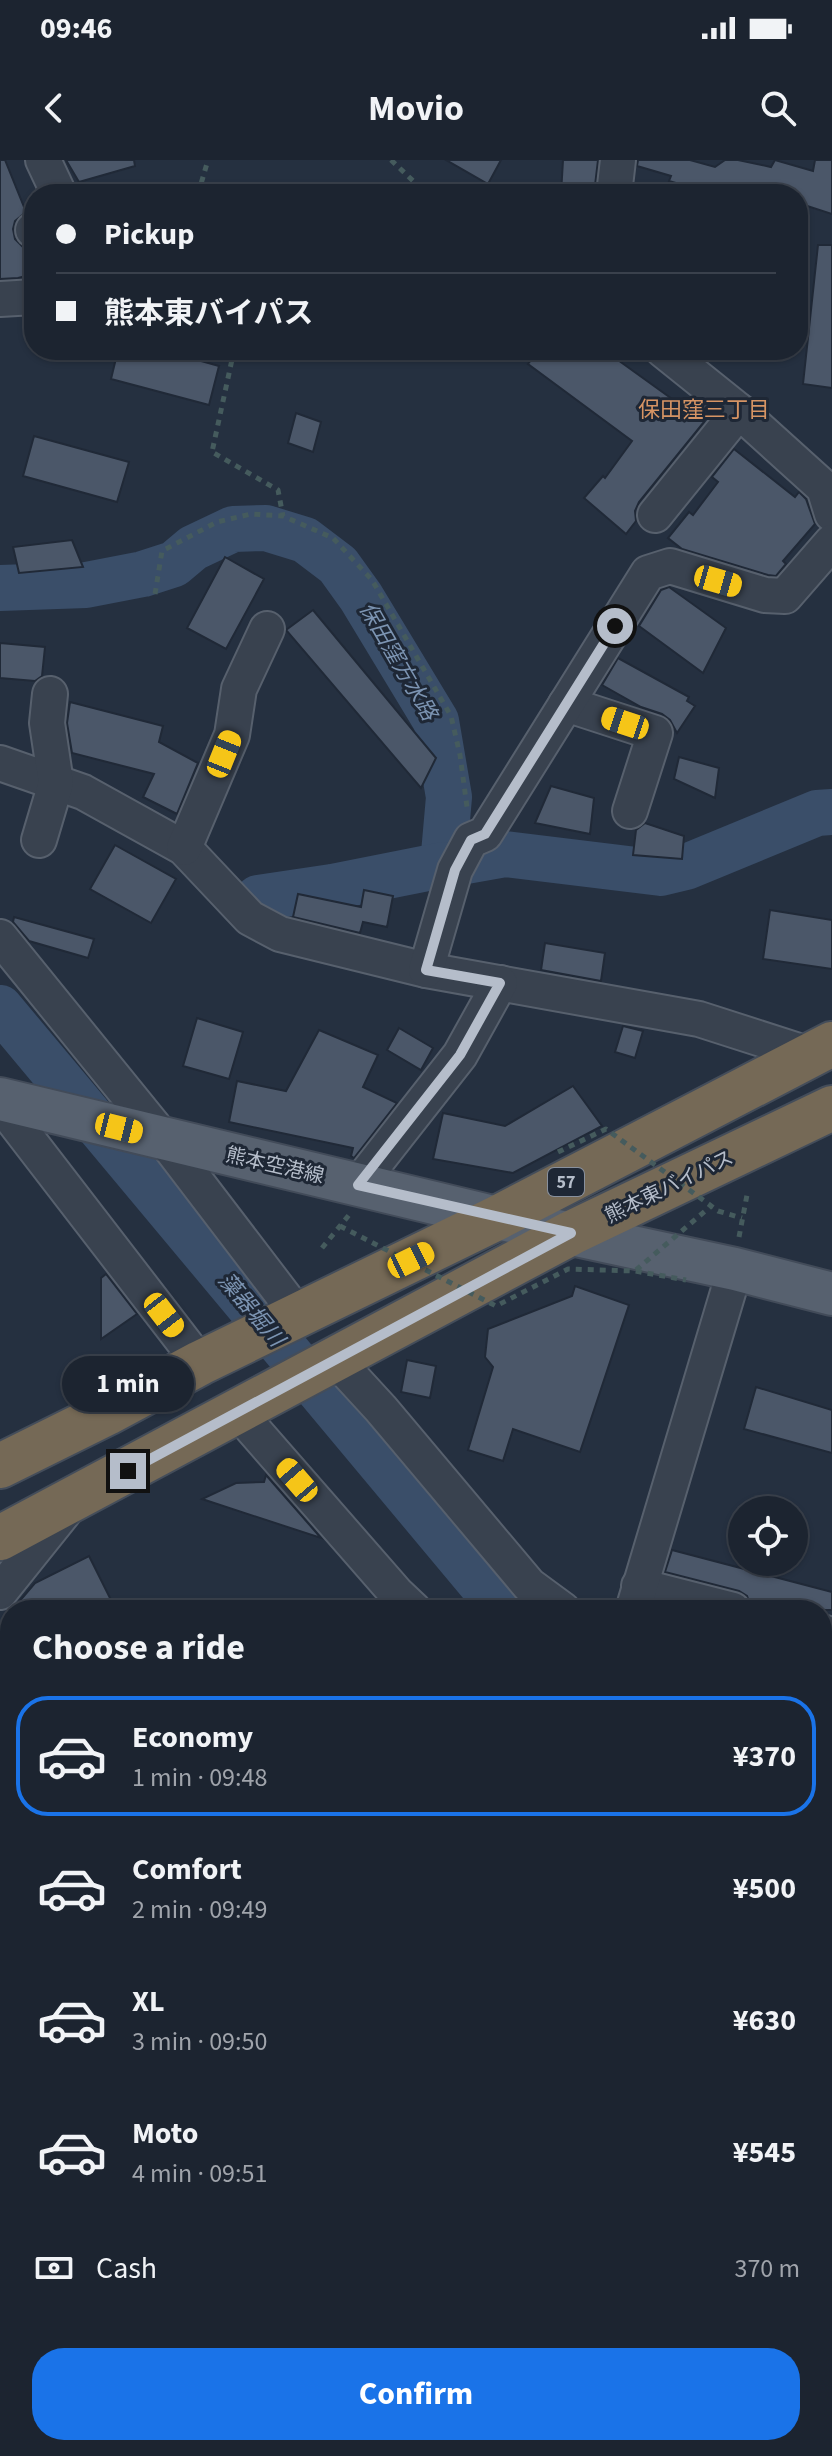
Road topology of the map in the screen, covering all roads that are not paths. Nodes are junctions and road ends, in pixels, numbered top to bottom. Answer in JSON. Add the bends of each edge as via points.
{"nodes":[{"id":1,"x":43,"y":160,"type":"edge"},
{"id":2,"x":618,"y":160,"type":"edge"},
{"id":3,"x":54,"y":184,"type":"edge"},
{"id":4,"x":615,"y":184,"type":"edge"},
{"id":5,"x":24,"y":298,"type":"edge"},
{"id":6,"x":0,"y":299,"type":"edge"},
{"id":7,"x":675,"y":360,"type":"edge"},
{"id":8,"x":739,"y":411,"type":"junction"},
{"id":9,"x":832,"y":514,"type":"edge"},
{"id":10,"x":655,"y":515,"type":"dead end"},
{"id":11,"x":832,"y":542,"type":"edge"},
{"id":12,"x":267,"y":629,"type":"dead end"},
{"id":13,"x":50,"y":694,"type":"dead end"},
{"id":14,"x":566,"y":704,"type":"junction"},
{"id":15,"x":0,"y":763,"type":"edge"},
{"id":16,"x":56,"y":783,"type":"junction"},
{"id":17,"x":630,"y":811,"type":"dead end"},
{"id":18,"x":39,"y":840,"type":"dead end"},
{"id":19,"x":184,"y":848,"type":"junction"},
{"id":20,"x":0,"y":937,"type":"edge"},
{"id":21,"x":426,"y":970,"type":"junction"},
{"id":22,"x":500,"y":983,"type":"junction"},
{"id":23,"x":821,"y":1050,"type":"edge"},
{"id":24,"x":5,"y":1101,"type":"edge"},
{"id":25,"x":832,"y":1108,"type":"edge"},
{"id":26,"x":154,"y":1136,"type":"junction"},
{"id":27,"x":354,"y":1200,"type":"junction"},
{"id":28,"x":497,"y":1218,"type":"junction"},
{"id":29,"x":571,"y":1233,"type":"junction"},
{"id":30,"x":737,"y":1255,"type":"junction"},
{"id":31,"x":832,"y":1294,"type":"edge"},
{"id":32,"x":298,"y":1315,"type":"junction"},
{"id":33,"x":336,"y":1360,"type":"junction"},
{"id":34,"x":200,"y":1363,"type":"junction"},
{"id":35,"x":238,"y":1412,"type":"junction"},
{"id":36,"x":0,"y":1466,"type":"edge"},
{"id":37,"x":73,"y":1500,"type":"junction"},
{"id":38,"x":0,"y":1538,"type":"edge"},
{"id":39,"x":0,"y":1592,"type":"edge"},
{"id":40,"x":636,"y":1598,"type":"edge"},
{"id":41,"x":404,"y":1600,"type":"edge"},
{"id":42,"x":549,"y":1600,"type":"edge"}],
"edges":[{"from":1,"to":3,"type":"street"},
{"from":2,"to":4,"type":"street"},
{"from":5,"to":6,"type":"street"},
{"from":7,"to":8,"type":"street"},
{"from":8,"to":9,"type":"street","via":[[824,488]]},
{"from":8,"to":10,"type":"street"},
{"from":11,"to":14,"type":"street","via":[[785,596],[765,595],[670,566],[648,573]]},
{"from":12,"to":19,"type":"street","via":[[239,689],[232,735]]},
{"from":13,"to":16,"type":"street","via":[[47,723]]},
{"from":14,"to":17,"type":"street","via":[[655,733]]},
{"from":14,"to":21,"type":"street","via":[[485,834],[471,840],[455,870]]},
{"from":15,"to":16,"type":"street"},
{"from":16,"to":18,"type":"street"},
{"from":16,"to":19,"type":"street","via":[[83,792]]},
{"from":19,"to":21,"type":"street","via":[[250,918],[280,934]]},
{"from":20,"to":26,"type":"street"},
{"from":21,"to":22,"type":"street"},
{"from":22,"to":23,"type":"street","via":[[699,1019]]},
{"from":22,"to":27,"type":"street","via":[[460,1055]]},
{"from":23,"to":28,"type":"highway","number":"57"},
{"from":24,"to":26,"type":"main road","name":"熊本空港線"},
{"from":24,"to":34,"type":"street"},
{"from":25,"to":29,"type":"highway","name":"熊本東バイパス","number":"57"},
{"from":26,"to":27,"type":"main road","name":"熊本空港線"},
{"from":26,"to":32,"type":"street"},
{"from":27,"to":28,"type":"main road","name":"熊本空港線"},
{"from":28,"to":29,"type":"main road","name":"熊本空港線"},
{"from":28,"to":32,"type":"highway","number":"57"},
{"from":29,"to":30,"type":"main road","name":"熊本空港線"},
{"from":29,"to":33,"type":"highway","name":"熊本東バイパス","number":"57"},
{"from":30,"to":31,"type":"main road","name":"熊本空港線"},
{"from":30,"to":40,"type":"street"},
{"from":32,"to":34,"type":"highway","number":"57"},
{"from":33,"to":35,"type":"highway","name":"熊本東バイパス","number":"57"},
{"from":33,"to":42,"type":"street","via":[[529,1585]]},
{"from":34,"to":36,"type":"highway","number":"57"},
{"from":35,"to":37,"type":"highway","name":"熊本東バイパス","number":"57"},
{"from":35,"to":41,"type":"street"},
{"from":37,"to":38,"type":"highway","name":"熊本東バイパス","number":"57"},
{"from":37,"to":39,"type":"street"}]}
